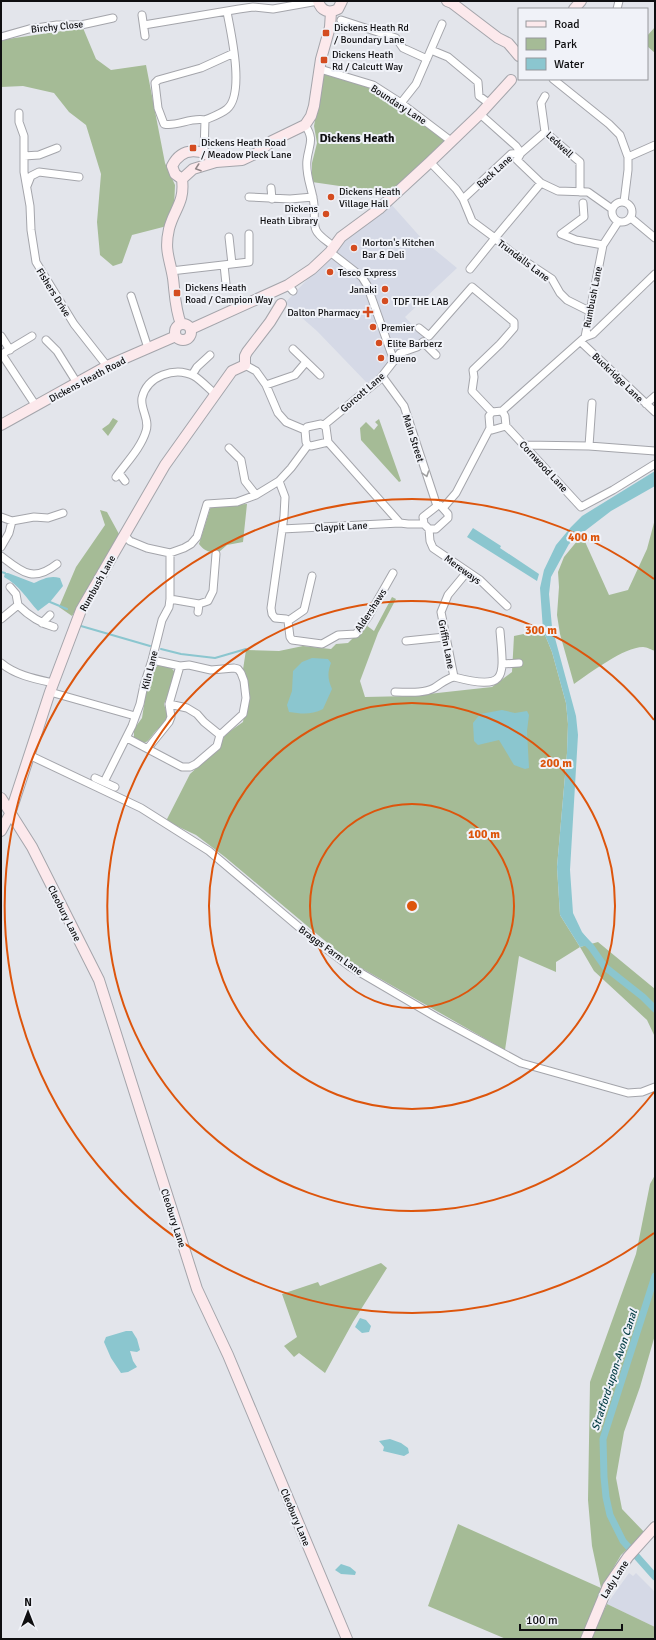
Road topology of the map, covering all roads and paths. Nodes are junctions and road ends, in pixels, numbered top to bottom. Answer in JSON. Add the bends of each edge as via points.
{"nodes":[{"id":1,"x":318,"y":1,"type":"edge"},
{"id":2,"x":342,"y":1,"type":"edge"},
{"id":3,"x":451,"y":2,"type":"edge"},
{"id":4,"x":227,"y":12,"type":"junction"},
{"id":5,"x":331,"y":12,"type":"junction"},
{"id":6,"x":142,"y":15,"type":"dead end"},
{"id":7,"x":114,"y":18,"type":"dead end"},
{"id":8,"x":341,"y":20,"type":"dead end"},
{"id":9,"x":442,"y":24,"type":"dead end"},
{"id":10,"x":144,"y":25,"type":"junction"},
{"id":11,"x":145,"y":36,"type":"dead end"},
{"id":12,"x":1,"y":37,"type":"edge"},
{"id":13,"x":508,"y":43,"type":"junction"},
{"id":14,"x":518,"y":44,"type":"edge"},
{"id":15,"x":431,"y":50,"type":"junction"},
{"id":16,"x":234,"y":53,"type":"junction"},
{"id":17,"x":518,"y":55,"type":"edge"},
{"id":18,"x":427,"y":59,"type":"junction"},
{"id":19,"x":320,"y":69,"type":"junction"},
{"id":20,"x":511,"y":80,"type":"dead end"},
{"id":21,"x":554,"y":80,"type":"edge"},
{"id":22,"x":545,"y":96,"type":"dead end"},
{"id":23,"x":401,"y":103,"type":"junction"},
{"id":24,"x":490,"y":104,"type":"junction"},
{"id":25,"x":19,"y":113,"type":"dead end"},
{"id":26,"x":480,"y":114,"type":"junction"},
{"id":27,"x":205,"y":120,"type":"junction"},
{"id":28,"x":305,"y":125,"type":"junction"},
{"id":29,"x":545,"y":132,"type":"junction"},
{"id":30,"x":451,"y":141,"type":"junction"},
{"id":31,"x":655,"y":145,"type":"edge"},
{"id":32,"x":57,"y":148,"type":"dead end"},
{"id":33,"x":204,"y":152,"type":"junction"},
{"id":34,"x":521,"y":153,"type":"junction"},
{"id":35,"x":24,"y":156,"type":"junction"},
{"id":36,"x":628,"y":156,"type":"junction"},
{"id":37,"x":216,"y":162,"type":"junction"},
{"id":38,"x":430,"y":162,"type":"junction"},
{"id":39,"x":79,"y":177,"type":"dead end"},
{"id":40,"x":182,"y":179,"type":"junction"},
{"id":41,"x":541,"y":183,"type":"junction"},
{"id":42,"x":26,"y":186,"type":"junction"},
{"id":43,"x":271,"y":188,"type":"dead end"},
{"id":44,"x":583,"y":196,"type":"junction"},
{"id":45,"x":249,"y":197,"type":"dead end"},
{"id":46,"x":313,"y":197,"type":"junction"},
{"id":47,"x":272,"y":199,"type":"junction"},
{"id":48,"x":463,"y":199,"type":"junction"},
{"id":49,"x":624,"y":202,"type":"junction"},
{"id":50,"x":612,"y":209,"type":"junction"},
{"id":51,"x":631,"y":218,"type":"junction"},
{"id":52,"x":618,"y":222,"type":"junction"},
{"id":53,"x":249,"y":234,"type":"dead end"},
{"id":54,"x":229,"y":237,"type":"dead end"},
{"id":55,"x":495,"y":238,"type":"junction"},
{"id":56,"x":655,"y":238,"type":"edge"},
{"id":57,"x":603,"y":245,"type":"junction"},
{"id":58,"x":332,"y":250,"type":"junction"},
{"id":59,"x":232,"y":264,"type":"junction"},
{"id":60,"x":224,"y":265,"type":"junction"},
{"id":61,"x":470,"y":269,"type":"dead end"},
{"id":62,"x":171,"y":271,"type":"junction"},
{"id":63,"x":655,"y":274,"type":"edge"},
{"id":64,"x":226,"y":284,"type":"dead end"},
{"id":65,"x":131,"y":296,"type":"dead end"},
{"id":66,"x":282,"y":304,"type":"dead end"},
{"id":67,"x":589,"y":311,"type":"junction"},
{"id":68,"x":181,"y":324,"type":"junction"},
{"id":69,"x":419,"y":328,"type":"dead end"},
{"id":70,"x":190,"y":329,"type":"junction"},
{"id":71,"x":1,"y":336,"type":"edge"},
{"id":72,"x":32,"y":336,"type":"dead end"},
{"id":73,"x":176,"y":336,"type":"junction"},
{"id":74,"x":583,"y":339,"type":"junction"},
{"id":75,"x":46,"y":340,"type":"dead end"},
{"id":76,"x":148,"y":348,"type":"junction"},
{"id":77,"x":293,"y":349,"type":"dead end"},
{"id":78,"x":10,"y":350,"type":"junction"},
{"id":79,"x":2,"y":353,"type":"edge"},
{"id":80,"x":210,"y":355,"type":"dead end"},
{"id":81,"x":436,"y":355,"type":"dead end"},
{"id":82,"x":394,"y":361,"type":"junction"},
{"id":83,"x":306,"y":362,"type":"junction"},
{"id":84,"x":245,"y":364,"type":"junction"},
{"id":85,"x":107,"y":366,"type":"junction"},
{"id":86,"x":192,"y":375,"type":"junction"},
{"id":87,"x":320,"y":375,"type":"dead end"},
{"id":88,"x":382,"y":376,"type":"junction"},
{"id":89,"x":77,"y":383,"type":"junction"},
{"id":90,"x":266,"y":385,"type":"junction"},
{"id":91,"x":215,"y":394,"type":"junction"},
{"id":92,"x":655,"y":396,"type":"edge"},
{"id":93,"x":592,"y":403,"type":"dead end"},
{"id":94,"x":646,"y":404,"type":"junction"},
{"id":95,"x":36,"y":406,"type":"junction"},
{"id":96,"x":492,"y":412,"type":"junction"},
{"id":97,"x":502,"y":412,"type":"junction"},
{"id":98,"x":655,"y":412,"type":"edge"},
{"id":99,"x":1,"y":425,"type":"edge"},
{"id":100,"x":324,"y":425,"type":"junction"},
{"id":101,"x":506,"y":426,"type":"junction"},
{"id":102,"x":490,"y":428,"type":"junction"},
{"id":103,"x":304,"y":430,"type":"junction"},
{"id":104,"x":328,"y":442,"type":"junction"},
{"id":105,"x":308,"y":445,"type":"junction"},
{"id":106,"x":524,"y":445,"type":"junction"},
{"id":107,"x":588,"y":446,"type":"junction"},
{"id":108,"x":229,"y":448,"type":"dead end"},
{"id":109,"x":655,"y":451,"type":"edge"},
{"id":110,"x":655,"y":464,"type":"edge"},
{"id":111,"x":125,"y":481,"type":"dead end"},
{"id":112,"x":279,"y":481,"type":"junction"},
{"id":113,"x":256,"y":495,"type":"junction"},
{"id":114,"x":440,"y":507,"type":"junction"},
{"id":115,"x":62,"y":514,"type":"dead end"},
{"id":116,"x":1,"y":517,"type":"edge"},
{"id":117,"x":12,"y":521,"type":"junction"},
{"id":118,"x":400,"y":523,"type":"junction"},
{"id":119,"x":424,"y":524,"type":"junction"},
{"id":120,"x":282,"y":529,"type":"junction"},
{"id":121,"x":430,"y":529,"type":"junction"},
{"id":122,"x":124,"y":534,"type":"junction"},
{"id":123,"x":1,"y":547,"type":"edge"},
{"id":124,"x":170,"y":553,"type":"junction"},
{"id":125,"x":216,"y":554,"type":"dead end"},
{"id":126,"x":1,"y":556,"type":"edge"},
{"id":127,"x":57,"y":564,"type":"dead end"},
{"id":128,"x":467,"y":572,"type":"junction"},
{"id":129,"x":393,"y":573,"type":"dead end"},
{"id":130,"x":312,"y":576,"type":"dead end"},
{"id":131,"x":10,"y":587,"type":"dead end"},
{"id":132,"x":170,"y":599,"type":"junction"},
{"id":133,"x":199,"y":604,"type":"junction"},
{"id":134,"x":18,"y":605,"type":"junction"},
{"id":135,"x":507,"y":606,"type":"dead end"},
{"id":136,"x":198,"y":612,"type":"dead end"},
{"id":137,"x":50,"y":614,"type":"dead end"},
{"id":138,"x":1,"y":619,"type":"edge"},
{"id":139,"x":288,"y":621,"type":"junction"},
{"id":140,"x":42,"y":623,"type":"junction"},
{"id":141,"x":54,"y":627,"type":"dead end"},
{"id":142,"x":500,"y":631,"type":"dead end"},
{"id":143,"x":445,"y":637,"type":"junction"},
{"id":144,"x":406,"y":641,"type":"dead end"},
{"id":145,"x":152,"y":660,"type":"junction"},
{"id":146,"x":1,"y":663,"type":"edge"},
{"id":147,"x":519,"y":663,"type":"dead end"},
{"id":148,"x":502,"y":664,"type":"junction"},
{"id":149,"x":180,"y":666,"type":"junction"},
{"id":150,"x":454,"y":677,"type":"junction"},
{"id":151,"x":52,"y":688,"type":"junction"},
{"id":152,"x":395,"y":692,"type":"dead end"},
{"id":153,"x":170,"y":704,"type":"junction"},
{"id":154,"x":135,"y":716,"type":"junction"},
{"id":155,"x":220,"y":735,"type":"junction"},
{"id":156,"x":127,"y":738,"type":"junction"},
{"id":157,"x":148,"y":748,"type":"junction"},
{"id":158,"x":29,"y":756,"type":"junction"},
{"id":159,"x":95,"y":778,"type":"dead end"},
{"id":160,"x":104,"y":782,"type":"junction"},
{"id":161,"x":115,"y":787,"type":"dead end"},
{"id":162,"x":1,"y":798,"type":"edge"},
{"id":163,"x":10,"y":814,"type":"junction"},
{"id":164,"x":1,"y":831,"type":"edge"},
{"id":165,"x":655,"y":1087,"type":"edge"},
{"id":166,"x":655,"y":1527,"type":"edge"},
{"id":167,"x":347,"y":1639,"type":"edge"},
{"id":168,"x":586,"y":1639,"type":"edge"}],
"edges":[{"from":1,"to":4,"type":"street","via":[[273,9],[253,7]]},
{"from":1,"to":5,"type":"street","via":[[321,8]]},
{"from":2,"to":5,"type":"street","via":[[338,8]]},
{"from":3,"to":13,"type":"street"},
{"from":4,"to":10,"type":"street"},
{"from":4,"to":16,"type":"street"},
{"from":5,"to":19,"type":"street"},
{"from":6,"to":10,"type":"street"},
{"from":7,"to":12,"type":"street","name":"Birchy Close","via":[[81,25],[29,29]]},
{"from":8,"to":18,"type":"street","via":[[396,38],[403,48]]},
{"from":9,"to":15,"type":"street"},
{"from":10,"to":11,"type":"street"},
{"from":13,"to":14,"type":"street"},
{"from":13,"to":17,"type":"street"},
{"from":15,"to":18,"type":"street"},
{"from":15,"to":24,"type":"street","via":[[448,57],[478,82],[479,96]]},
{"from":16,"to":27,"type":"street","via":[[235,89],[228,109]]},
{"from":16,"to":27,"type":"street","via":[[201,68],[155,83],[158,108],[164,124],[190,119]]},
{"from":18,"to":23,"type":"street","via":[[416,84]]},
{"from":19,"to":23,"type":"street","name":"Boundary Lane","via":[[373,85]]},
{"from":19,"to":28,"type":"street","via":[[314,106]]},
{"from":20,"to":24,"type":"street"},
{"from":21,"to":36,"type":"street","via":[[609,124],[620,136]]},
{"from":22,"to":29,"type":"street","name":"Ledwell","via":[[541,103]]},
{"from":23,"to":30,"type":"street","name":"Boundary Lane"},
{"from":24,"to":26,"type":"street"},
{"from":25,"to":35,"type":"street","name":"Fishers Drive","via":[[24,136]]},
{"from":26,"to":30,"type":"street"},
{"from":26,"to":34,"type":"street"},
{"from":27,"to":33,"type":"street"},
{"from":28,"to":37,"type":"street","via":[[272,141],[257,153],[242,160]]},
{"from":28,"to":46,"type":"street","via":[[311,134],[312,142],[306,171]]},
{"from":29,"to":34,"type":"street","name":"Back Lane"},
{"from":29,"to":44,"type":"street","name":"Ledwell","via":[[580,162]]},
{"from":30,"to":38,"type":"street"},
{"from":31,"to":36,"type":"street"},
{"from":32,"to":35,"type":"street","via":[[39,155]]},
{"from":33,"to":37,"type":"street"},
{"from":33,"to":40,"type":"street","via":[[192,151],[176,158],[172,166],[175,174]]},
{"from":34,"to":41,"type":"street","via":[[517,160]]},
{"from":34,"to":48,"type":"street","name":"Back Lane","via":[[511,154]]},
{"from":35,"to":42,"type":"street","name":"Fishers Drive"},
{"from":36,"to":49,"type":"street"},
{"from":37,"to":40,"type":"street","one_way":true,"via":[[193,169]]},
{"from":38,"to":48,"type":"street"},
{"from":38,"to":58,"type":"street","via":[[379,209],[341,237]]},
{"from":39,"to":42,"type":"street","via":[[39,172],[31,176]]},
{"from":40,"to":62,"type":"street","via":[[182,197],[169,227],[167,239],[166,250]]},
{"from":41,"to":44,"type":"street","via":[[558,191]]},
{"from":41,"to":55,"type":"street","name":"Trundalls Lane"},
{"from":42,"to":85,"type":"street","name":"Fishers Drive","via":[[36,262],[74,324]]},
{"from":43,"to":47,"type":"street"},
{"from":44,"to":50,"type":"street","via":[[588,192]]},
{"from":44,"to":57,"type":"street","name":"Ledwell","via":[[584,217],[561,234],[576,240]]},
{"from":45,"to":47,"type":"street"},
{"from":46,"to":47,"type":"street"},
{"from":46,"to":58,"type":"street","via":[[316,230]]},
{"from":48,"to":55,"type":"street","via":[[472,221]]},
{"from":49,"to":50,"type":"street","via":[[618,202]]},
{"from":49,"to":51,"type":"street","via":[[632,208]]},
{"from":50,"to":52,"type":"street","via":[[612,215]]},
{"from":51,"to":52,"type":"street","via":[[625,222]]},
{"from":51,"to":56,"type":"street"},
{"from":52,"to":57,"type":"street","name":"Rumbush Lane"},
{"from":53,"to":59,"type":"street","via":[[249,262]]},
{"from":54,"to":59,"type":"street"},
{"from":55,"to":61,"type":"street","name":"Trundalls Lane"},
{"from":55,"to":67,"type":"street","name":"Trundalls Lane","via":[[511,252],[552,279],[560,294],[567,300]]},
{"from":57,"to":67,"type":"street","name":"Rumbush Lane"},
{"from":58,"to":70,"type":"street","via":[[291,288]]},
{"from":58,"to":82,"type":"street","via":[[362,277],[367,285]]},
{"from":59,"to":60,"type":"street"},
{"from":60,"to":62,"type":"street"},
{"from":60,"to":64,"type":"street"},
{"from":62,"to":68,"type":"street"},
{"from":63,"to":74,"type":"street","via":[[594,334]]},
{"from":65,"to":76,"type":"street"},
{"from":66,"to":84,"type":"street","via":[[247,352]]},
{"from":67,"to":74,"type":"street","name":"Rumbush Lane"},
{"from":68,"to":70,"type":"street"},
{"from":68,"to":73,"type":"street","via":[[175,329]]},
{"from":69,"to":96,"type":"street","via":[[429,336],[472,287],[514,322],[514,328],[473,370],[472,390]]},
{"from":70,"to":73,"type":"street","via":[[189,337],[185,340],[180,340]]},
{"from":71,"to":78,"type":"street"},
{"from":72,"to":78,"type":"street"},
{"from":73,"to":76,"type":"street","name":"Dickens Heath Road"},
{"from":74,"to":94,"type":"street","name":"Buckridge Lane"},
{"from":74,"to":97,"type":"street","name":"Rumbush Lane"},
{"from":75,"to":89,"type":"street","via":[[57,351]]},
{"from":76,"to":85,"type":"street","name":"Dickens Heath Road"},
{"from":77,"to":83,"type":"street"},
{"from":78,"to":79,"type":"street"},
{"from":79,"to":95,"type":"street"},
{"from":80,"to":86,"type":"street"},
{"from":81,"to":82,"type":"street","name":"Gorcott Lane","via":[[423,342],[400,353]]},
{"from":82,"to":88,"type":"street","name":"Gorcott Lane"},
{"from":83,"to":87,"type":"street"},
{"from":83,"to":90,"type":"street","via":[[295,375]]},
{"from":84,"to":90,"type":"street","via":[[256,370]]},
{"from":84,"to":91,"type":"street","name":"Rumbush Lane","via":[[232,371]]},
{"from":85,"to":89,"type":"street","name":"Dickens Heath Road"},
{"from":86,"to":91,"type":"street"},
{"from":86,"to":111,"type":"street","via":[[178,371],[168,372],[157,378],[145,390],[142,400],[147,420],[146,431],[137,449],[118,475]]},
{"from":88,"to":100,"type":"street","name":"Gorcott Lane"},
{"from":88,"to":114,"type":"street","name":"Main Street","one_way":true,"via":[[404,406]]},
{"from":89,"to":95,"type":"street","name":"Dickens Heath Road"},
{"from":90,"to":103,"type":"street","via":[[278,413],[286,422]]},
{"from":91,"to":122,"type":"street","name":"Rumbush Lane","via":[[165,464]]},
{"from":92,"to":94,"type":"street"},
{"from":93,"to":107,"type":"street"},
{"from":94,"to":98,"type":"street","name":"Buckridge Lane"},
{"from":95,"to":99,"type":"street","name":"Dickens Heath Road"},
{"from":96,"to":97,"type":"street"},
{"from":96,"to":102,"type":"street","via":[[489,416]]},
{"from":97,"to":101,"type":"street"},
{"from":100,"to":103,"type":"street","via":[[307,427]]},
{"from":100,"to":104,"type":"street"},
{"from":101,"to":102,"type":"street","via":[[492,430]]},
{"from":101,"to":106,"type":"street","name":"Cornwood Lane"},
{"from":102,"to":114,"type":"street","via":[[456,493]]},
{"from":103,"to":105,"type":"street"},
{"from":104,"to":105,"type":"street"},
{"from":104,"to":118,"type":"street"},
{"from":105,"to":112,"type":"street"},
{"from":106,"to":107,"type":"street"},
{"from":106,"to":110,"type":"street","name":"Cornwood Lane","via":[[581,507]]},
{"from":107,"to":109,"type":"street"},
{"from":108,"to":113,"type":"street","via":[[241,460],[245,481]]},
{"from":112,"to":113,"type":"street"},
{"from":112,"to":120,"type":"street","via":[[285,497]]},
{"from":113,"to":124,"type":"street","via":[[237,502],[203,506],[197,537],[191,544]]},
{"from":114,"to":119,"type":"street","via":[[423,517]]},
{"from":114,"to":121,"type":"street","via":[[448,514],[448,518],[436,529]]},
{"from":115,"to":117,"type":"street","via":[[48,518],[34,517]]},
{"from":116,"to":117,"type":"street"},
{"from":117,"to":123,"type":"street"},
{"from":118,"to":119,"type":"street"},
{"from":118,"to":120,"type":"street","name":"Claypit Lane"},
{"from":119,"to":121,"type":"street"},
{"from":120,"to":139,"type":"street","via":[[271,608],[275,618]]},
{"from":121,"to":128,"type":"street","name":"Mereways","via":[[433,548]]},
{"from":122,"to":124,"type":"street","via":[[136,544]]},
{"from":122,"to":151,"type":"street","name":"Rumbush Lane","via":[[81,610]]},
{"from":124,"to":132,"type":"street","name":"Kiln Lane"},
{"from":125,"to":133,"type":"street","via":[[212,596],[208,601]]},
{"from":126,"to":127,"type":"street","via":[[22,571],[38,575]]},
{"from":128,"to":135,"type":"street","name":"Mereways","via":[[480,580]]},
{"from":128,"to":143,"type":"street","name":"Griffin Lane","via":[[448,595],[441,612]]},
{"from":129,"to":139,"type":"street","name":"Aldershaws","via":[[356,634],[338,634],[322,644],[292,640]]},
{"from":130,"to":139,"type":"street","via":[[304,610]]},
{"from":131,"to":134,"type":"street","via":[[16,594]]},
{"from":132,"to":133,"type":"street"},
{"from":132,"to":145,"type":"street","name":"Kiln Lane"},
{"from":133,"to":136,"type":"street"},
{"from":134,"to":138,"type":"street"},
{"from":134,"to":140,"type":"street","via":[[26,614]]},
{"from":137,"to":140,"type":"street"},
{"from":140,"to":141,"type":"street"},
{"from":142,"to":148,"type":"street","name":"Griffin Lane"},
{"from":143,"to":144,"type":"street"},
{"from":143,"to":150,"type":"street","name":"Griffin Lane"},
{"from":145,"to":149,"type":"street"},
{"from":145,"to":154,"type":"street","name":"Kiln Lane"},
{"from":146,"to":151,"type":"street"},
{"from":147,"to":148,"type":"street"},
{"from":148,"to":150,"type":"street","name":"Griffin Lane","via":[[502,673],[492,682]]},
{"from":149,"to":153,"type":"street"},
{"from":149,"to":155,"type":"street","via":[[190,665],[211,670],[234,668],[241,673],[246,698],[242,714]]},
{"from":150,"to":152,"type":"street","name":"Griffin Lane","via":[[446,679],[433,689]]},
{"from":151,"to":154,"type":"street"},
{"from":151,"to":158,"type":"street","name":"Rumbush Lane"},
{"from":153,"to":155,"type":"street","via":[[187,708],[197,714]]},
{"from":153,"to":157,"type":"street","via":[[169,722]]},
{"from":154,"to":156,"type":"street","name":"Kiln Lane"},
{"from":155,"to":157,"type":"street","via":[[217,746],[190,766],[182,766]]},
{"from":156,"to":157,"type":"street"},
{"from":156,"to":160,"type":"street","name":"Kiln Lane"},
{"from":158,"to":163,"type":"street","name":"Rumbush Lane"},
{"from":158,"to":165,"type":"street","name":"Braggs Farm Lane","via":[[141,808],[209,851],[349,966],[521,1063],[628,1093],[642,1092]]},
{"from":159,"to":160,"type":"street"},
{"from":160,"to":161,"type":"street"},
{"from":162,"to":163,"type":"street","name":"Cleobury Lane"},
{"from":163,"to":164,"type":"street","name":"Rumbush Lane"},
{"from":163,"to":167,"type":"street","name":"Cleobury Lane","via":[[32,846],[99,980],[197,1289],[230,1360]]},
{"from":166,"to":168,"type":"street","name":"Lady Lane","via":[[628,1557],[602,1596]]}]}
